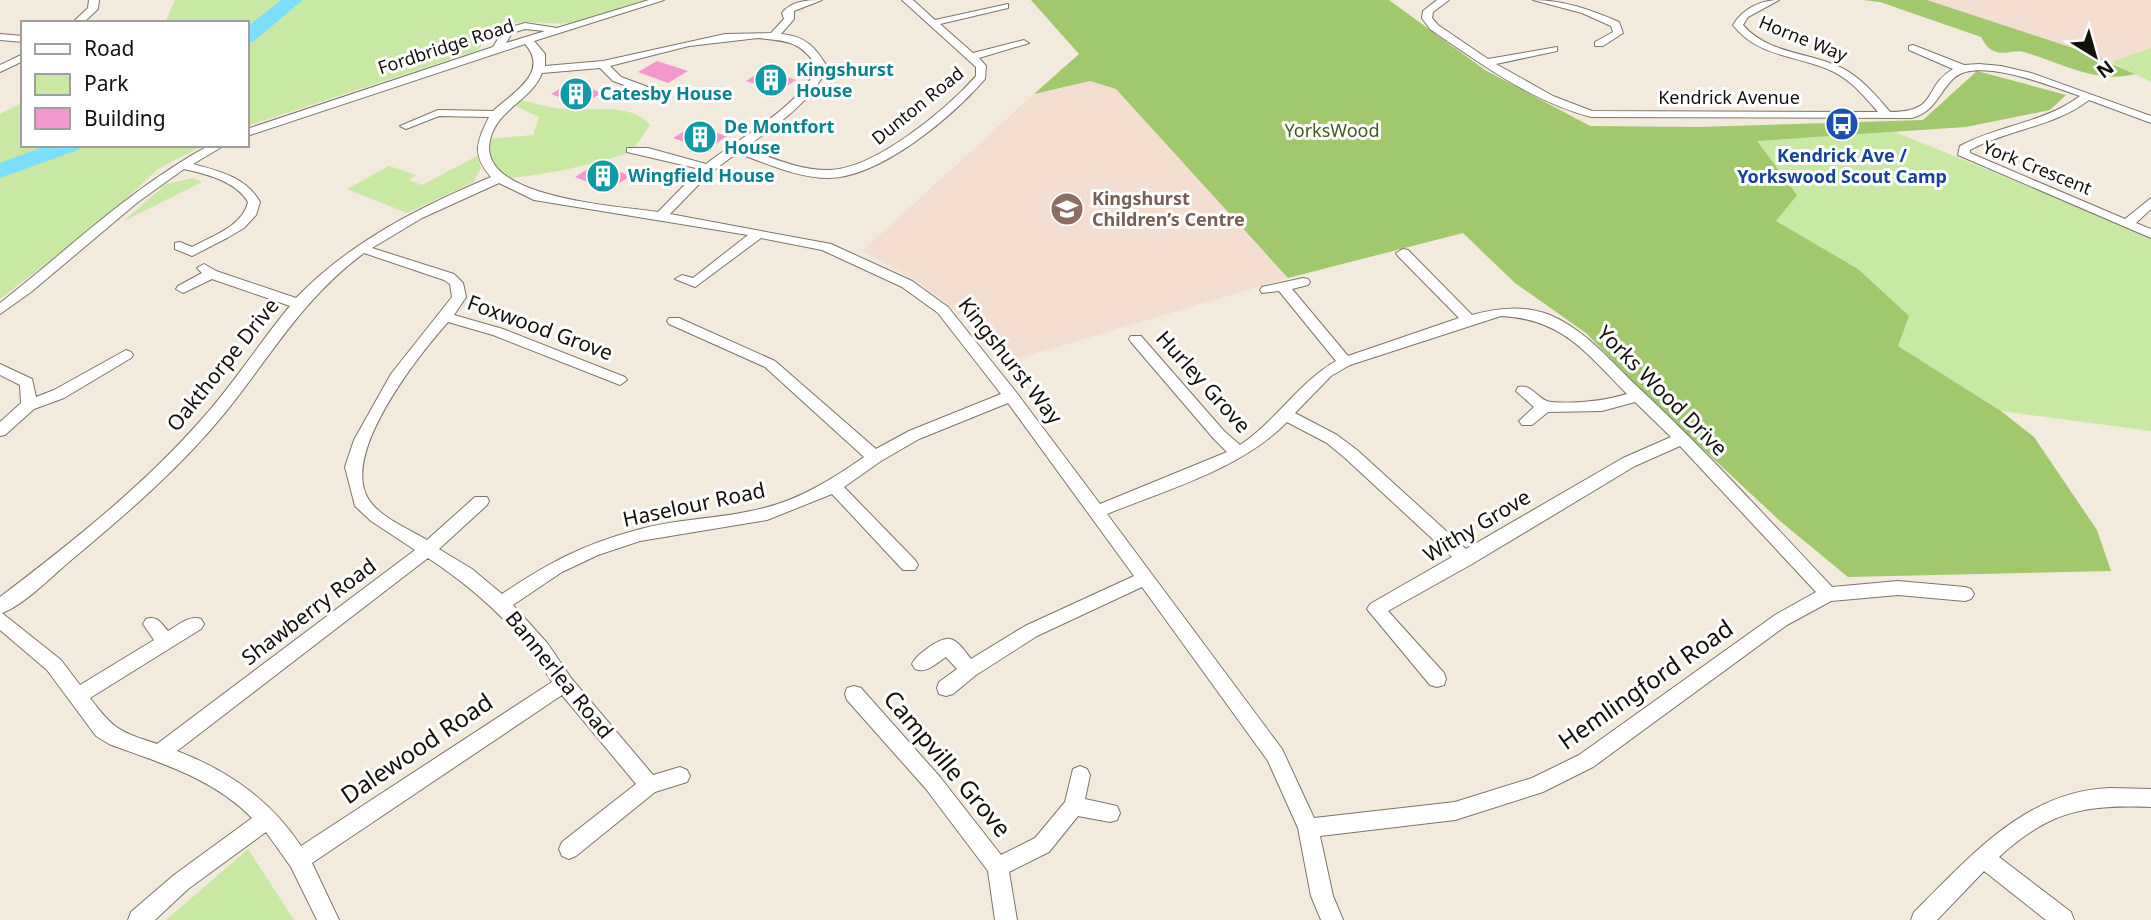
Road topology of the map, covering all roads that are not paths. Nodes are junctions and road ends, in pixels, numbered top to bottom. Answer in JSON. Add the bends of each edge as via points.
{"nodes":[{"id":1,"x":94,"y":0,"type":"edge"},
{"id":2,"x":659,"y":0,"type":"edge"},
{"id":3,"x":817,"y":0,"type":"edge"},
{"id":4,"x":906,"y":0,"type":"edge"},
{"id":5,"x":1444,"y":0,"type":"edge"},
{"id":6,"x":1538,"y":0,"type":"edge"},
{"id":7,"x":1774,"y":0,"type":"edge"},
{"id":8,"x":1004,"y":6,"type":"dead end"},
{"id":9,"x":79,"y":21,"type":"edge"},
{"id":10,"x":934,"y":23,"type":"junction"},
{"id":11,"x":557,"y":30,"type":"junction"},
{"id":12,"x":776,"y":33,"type":"junction"},
{"id":13,"x":0,"y":37,"type":"edge"},
{"id":14,"x":21,"y":39,"type":"edge"},
{"id":15,"x":527,"y":39,"type":"junction"},
{"id":16,"x":1024,"y":43,"type":"dead end"},
{"id":17,"x":1599,"y":44,"type":"dead end"},
{"id":18,"x":1913,"y":48,"type":"dead end"},
{"id":19,"x":497,"y":49,"type":"junction"},
{"id":20,"x":1553,"y":49,"type":"dead end"},
{"id":21,"x":972,"y":57,"type":"junction"},
{"id":22,"x":21,"y":58,"type":"edge"},
{"id":23,"x":1488,"y":62,"type":"junction"},
{"id":24,"x":602,"y":64,"type":"junction"},
{"id":25,"x":1961,"y":68,"type":"junction"},
{"id":26,"x":0,"y":69,"type":"edge"},
{"id":27,"x":539,"y":70,"type":"junction"},
{"id":28,"x":660,"y":95,"type":"dead end"},
{"id":29,"x":2086,"y":97,"type":"junction"},
{"id":30,"x":496,"y":114,"type":"junction"},
{"id":31,"x":1888,"y":116,"type":"junction"},
{"id":32,"x":2151,"y":120,"type":"edge"},
{"id":33,"x":406,"y":126,"type":"dead end"},
{"id":34,"x":248,"y":133,"type":"edge"},
{"id":35,"x":215,"y":147,"type":"edge"},
{"id":36,"x":734,"y":149,"type":"junction"},
{"id":37,"x":631,"y":150,"type":"dead end"},
{"id":38,"x":181,"y":164,"type":"junction"},
{"id":39,"x":708,"y":168,"type":"junction"},
{"id":40,"x":499,"y":178,"type":"junction"},
{"id":41,"x":2151,"y":202,"type":"edge"},
{"id":42,"x":661,"y":216,"type":"junction"},
{"id":43,"x":2127,"y":224,"type":"junction"},
{"id":44,"x":759,"y":233,"type":"junction"},
{"id":45,"x":2151,"y":233,"type":"edge"},
{"id":46,"x":180,"y":246,"type":"dead end"},
{"id":47,"x":363,"y":249,"type":"junction"},
{"id":48,"x":1403,"y":253,"type":"dead end"},
{"id":49,"x":682,"y":279,"type":"dead end"},
{"id":50,"x":1303,"y":282,"type":"dead end"},
{"id":51,"x":1283,"y":287,"type":"junction"},
{"id":52,"x":183,"y":289,"type":"dead end"},
{"id":53,"x":1267,"y":290,"type":"dead end"},
{"id":54,"x":299,"y":304,"type":"junction"},
{"id":55,"x":0,"y":310,"type":"edge"},
{"id":56,"x":445,"y":317,"type":"junction"},
{"id":57,"x":1469,"y":320,"type":"junction"},
{"id":58,"x":674,"y":321,"type":"dead end"},
{"id":59,"x":1136,"y":339,"type":"dead end"},
{"id":60,"x":125,"y":355,"type":"dead end"},
{"id":61,"x":1346,"y":362,"type":"junction"},
{"id":62,"x":0,"y":369,"type":"edge"},
{"id":63,"x":620,"y":380,"type":"dead end"},
{"id":64,"x":1523,"y":391,"type":"dead end"},
{"id":65,"x":1011,"y":396,"type":"junction"},
{"id":66,"x":1639,"y":396,"type":"junction"},
{"id":67,"x":29,"y":405,"type":"junction"},
{"id":68,"x":1544,"y":407,"type":"junction"},
{"id":69,"x":1284,"y":414,"type":"junction"},
{"id":70,"x":1527,"y":421,"type":"dead end"},
{"id":71,"x":0,"y":431,"type":"edge"},
{"id":72,"x":1682,"y":439,"type":"junction"},
{"id":73,"x":1239,"y":453,"type":"junction"},
{"id":74,"x":875,"y":457,"type":"junction"},
{"id":75,"x":834,"y":486,"type":"junction"},
{"id":76,"x":481,"y":501,"type":"dead end"},
{"id":77,"x":1097,"y":512,"type":"junction"},
{"id":78,"x":428,"y":549,"type":"junction"},
{"id":79,"x":1466,"y":559,"type":"junction"},
{"id":80,"x":909,"y":565,"type":"dead end"},
{"id":81,"x":1146,"y":578,"type":"junction"},
{"id":82,"x":1828,"y":594,"type":"junction"},
{"id":83,"x":1965,"y":594,"type":"dead end"},
{"id":84,"x":501,"y":604,"type":"junction"},
{"id":85,"x":0,"y":607,"type":"edge"},
{"id":86,"x":0,"y":620,"type":"edge"},
{"id":87,"x":152,"y":624,"type":"dead end"},
{"id":88,"x":195,"y":624,"type":"dead end"},
{"id":89,"x":166,"y":641,"type":"junction"},
{"id":90,"x":921,"y":664,"type":"dead end"},
{"id":91,"x":969,"y":670,"type":"junction"},
{"id":92,"x":1437,"y":679,"type":"dead end"},
{"id":93,"x":564,"y":684,"type":"junction"},
{"id":94,"x":946,"y":688,"type":"dead end"},
{"id":95,"x":854,"y":694,"type":"dead end"},
{"id":96,"x":77,"y":696,"type":"junction"},
{"id":97,"x":159,"y":754,"type":"junction"},
{"id":98,"x":1080,"y":775,"type":"dead end"},
{"id":99,"x":680,"y":776,"type":"dead end"},
{"id":100,"x":649,"y":785,"type":"junction"},
{"id":101,"x":2151,"y":798,"type":"edge"},
{"id":102,"x":1074,"y":806,"type":"junction"},
{"id":103,"x":1110,"y":813,"type":"dead end"},
{"id":104,"x":267,"y":819,"type":"junction"},
{"id":105,"x":1308,"y":828,"type":"junction"},
{"id":106,"x":569,"y":849,"type":"dead end"},
{"id":107,"x":300,"y":859,"type":"junction"},
{"id":108,"x":1985,"y":859,"type":"junction"},
{"id":109,"x":998,"y":867,"type":"junction"},
{"id":110,"x":139,"y":920,"type":"edge"},
{"id":111,"x":328,"y":920,"type":"edge"},
{"id":112,"x":1006,"y":920,"type":"edge"},
{"id":113,"x":1332,"y":920,"type":"edge"},
{"id":114,"x":1922,"y":920,"type":"edge"},
{"id":115,"x":2063,"y":920,"type":"edge"}],
"edges":[{"from":1,"to":9,"type":"street","via":[[93,9]]},
{"from":2,"to":11,"type":"street","name":"Fordbridge Road"},
{"from":3,"to":12,"type":"street","via":[[790,9],[789,19]]},
{"from":4,"to":10,"type":"street","name":"Dunton Road"},
{"from":5,"to":23,"type":"street","name":"Kendrick Avenue","via":[[1428,11],[1427,18]]},
{"from":6,"to":17,"type":"street","via":[[1615,24],[1618,33]]},
{"from":7,"to":31,"type":"street","name":"Horne Way","via":[[1744,15],[1738,25],[1743,33],[1776,50],[1836,69],[1857,82]]},
{"from":8,"to":10,"type":"street"},
{"from":10,"to":21,"type":"street","name":"Dunton Road"},
{"from":11,"to":15,"type":"street","name":"Fordbridge Road"},
{"from":11,"to":19,"type":"street","via":[[525,26],[508,31]]},
{"from":12,"to":24,"type":"street","via":[[715,38]]},
{"from":12,"to":36,"type":"street","via":[[814,47],[823,68],[816,84],[797,103]]},
{"from":13,"to":14,"type":"street"},
{"from":15,"to":19,"type":"street","name":"Fordbridge Road"},
{"from":15,"to":27,"type":"street","via":[[540,54]]},
{"from":16,"to":21,"type":"street","name":"Dunton Road"},
{"from":18,"to":25,"type":"street"},
{"from":19,"to":34,"type":"street","name":"Fordbridge Road"},
{"from":20,"to":23,"type":"street"},
{"from":21,"to":36,"type":"street","name":"Dunton Road","via":[[981,66],[981,77],[974,85],[884,158],[863,168],[808,173]]},
{"from":22,"to":26,"type":"street"},
{"from":23,"to":31,"type":"street","name":"Kendrick Avenue","via":[[1538,94],[1591,114]]},
{"from":24,"to":27,"type":"street"},
{"from":24,"to":28,"type":"street","via":[[617,79]]},
{"from":25,"to":29,"type":"street","via":[[2003,69]]},
{"from":25,"to":31,"type":"street","name":"Kendrick Avenue","via":[[1951,74],[1927,110]]},
{"from":27,"to":30,"type":"street"},
{"from":29,"to":32,"type":"street"},
{"from":29,"to":43,"type":"street","name":"York Crescent","via":[[2056,117],[1978,139],[1964,148],[1964,155]]},
{"from":30,"to":33,"type":"street","via":[[438,113]]},
{"from":30,"to":40,"type":"street","via":[[483,152]]},
{"from":35,"to":38,"type":"street"},
{"from":36,"to":39,"type":"street"},
{"from":37,"to":39,"type":"street"},
{"from":38,"to":46,"type":"street","via":[[249,190],[255,205],[241,224],[192,251]]},
{"from":38,"to":55,"type":"street"},
{"from":39,"to":42,"type":"street"},
{"from":40,"to":42,"type":"street","name":"Kingshurst Way","via":[[534,197]]},
{"from":40,"to":47,"type":"street","name":"Oakthorpe Drive","via":[[447,199]]},
{"from":41,"to":43,"type":"street"},
{"from":42,"to":44,"type":"street","name":"Kingshurst Way"},
{"from":43,"to":45,"type":"street","name":"York Crescent"},
{"from":44,"to":49,"type":"street","via":[[695,283]]},
{"from":44,"to":65,"type":"street","name":"Kingshurst Way","via":[[826,247],[923,295],[943,310]]},
{"from":47,"to":54,"type":"street","name":"Oakthorpe Drive"},
{"from":47,"to":56,"type":"street","name":"Bannerlea Road","via":[[449,277],[456,283],[458,297]]},
{"from":48,"to":57,"type":"street"},
{"from":50,"to":51,"type":"street"},
{"from":51,"to":53,"type":"street"},
{"from":51,"to":61,"type":"street"},
{"from":52,"to":54,"type":"street","via":[[207,271]]},
{"from":54,"to":85,"type":"street","name":"Oakthorpe Drive","via":[[207,425],[66,555]]},
{"from":56,"to":63,"type":"street","name":"Foxwood Grove","via":[[498,332]]},
{"from":56,"to":78,"type":"street","name":"Bannerlea Road","via":[[396,377],[362,440],[353,467],[361,502]]},
{"from":57,"to":61,"type":"street","name":"Yorks Wood Drive"},
{"from":57,"to":66,"type":"street","name":"Yorks Wood Drive","via":[[1501,312],[1545,318],[1576,335]]},
{"from":58,"to":74,"type":"street","via":[[771,365]]},
{"from":59,"to":73,"type":"street","name":"Hurley Grove"},
{"from":60,"to":67,"type":"street","via":[[59,394]]},
{"from":61,"to":69,"type":"street","name":"Yorks Wood Drive","via":[[1326,373]]},
{"from":62,"to":67,"type":"street","via":[[27,383]]},
{"from":64,"to":68,"type":"street"},
{"from":65,"to":74,"type":"street","name":"Haselour Road","via":[[914,435]]},
{"from":65,"to":77,"type":"street","name":"Kingshurst Way"},
{"from":66,"to":68,"type":"street","via":[[1602,406]]},
{"from":66,"to":72,"type":"street","name":"Yorks Wood Drive"},
{"from":67,"to":71,"type":"street"},
{"from":68,"to":70,"type":"street"},
{"from":69,"to":73,"type":"street","name":"Yorks Wood Drive","via":[[1264,436]]},
{"from":69,"to":79,"type":"street","via":[[1342,447]]},
{"from":72,"to":79,"type":"street","name":"Withy Grove","via":[[1629,462]]},
{"from":72,"to":82,"type":"street","name":"Yorks Wood Drive"},
{"from":73,"to":77,"type":"street","name":"Yorks Wood Drive"},
{"from":74,"to":75,"type":"street","name":"Haselour Road"},
{"from":75,"to":80,"type":"street"},
{"from":75,"to":84,"type":"street","name":"Haselour Road","via":[[767,514],[640,535],[592,550],[556,567]]},
{"from":76,"to":78,"type":"street","name":"Shawberry Road"},
{"from":77,"to":81,"type":"street","name":"Kingshurst Way"},
{"from":78,"to":84,"type":"street","name":"Bannerlea Road"},
{"from":78,"to":97,"type":"street","name":"Shawberry Road"},
{"from":79,"to":92,"type":"street","name":"Withy Grove","via":[[1376,609]]},
{"from":81,"to":91,"type":"street","via":[[1031,631]]},
{"from":81,"to":105,"type":"street","name":"Kingshurst Way","via":[[1275,755]]},
{"from":82,"to":83,"type":"street","name":"Hemlingford Road","via":[[1898,588]]},
{"from":82,"to":105,"type":"street","name":"Hemlingford Road","via":[[1781,620],[1586,761],[1536,786],[1455,811]]},
{"from":84,"to":93,"type":"street","name":"Bannerlea Road","via":[[542,649]]},
{"from":86,"to":96,"type":"street","via":[[54,665]]},
{"from":87,"to":89,"type":"street"},
{"from":88,"to":89,"type":"street"},
{"from":89,"to":96,"type":"street"},
{"from":90,"to":91,"type":"street","via":[[948,646]]},
{"from":91,"to":94,"type":"street"},
{"from":93,"to":100,"type":"street","name":"Bannerlea Road"},
{"from":93,"to":107,"type":"street","name":"Dalewood Road"},
{"from":95,"to":109,"type":"street","name":"Campville Grove","via":[[933,783]]},
{"from":96,"to":97,"type":"street","via":[[103,730]]},
{"from":97,"to":104,"type":"street","via":[[221,781]]},
{"from":98,"to":102,"type":"street","name":"Campville Grove"},
{"from":99,"to":100,"type":"street"},
{"from":100,"to":106,"type":"street","via":[[593,838]]},
{"from":101,"to":108,"type":"street","via":[[2084,800],[2037,816]]},
{"from":102,"to":103,"type":"street"},
{"from":102,"to":109,"type":"street","name":"Campville Grove","via":[[1042,845]]},
{"from":104,"to":107,"type":"street"},
{"from":104,"to":110,"type":"street","via":[[181,882]]},
{"from":105,"to":113,"type":"street","name":"Kingshurst Way","via":[[1322,896]]},
{"from":107,"to":111,"type":"street"},
{"from":108,"to":114,"type":"street"},
{"from":108,"to":115,"type":"street"},
{"from":109,"to":112,"type":"street","name":"Campville Grove"}]}
